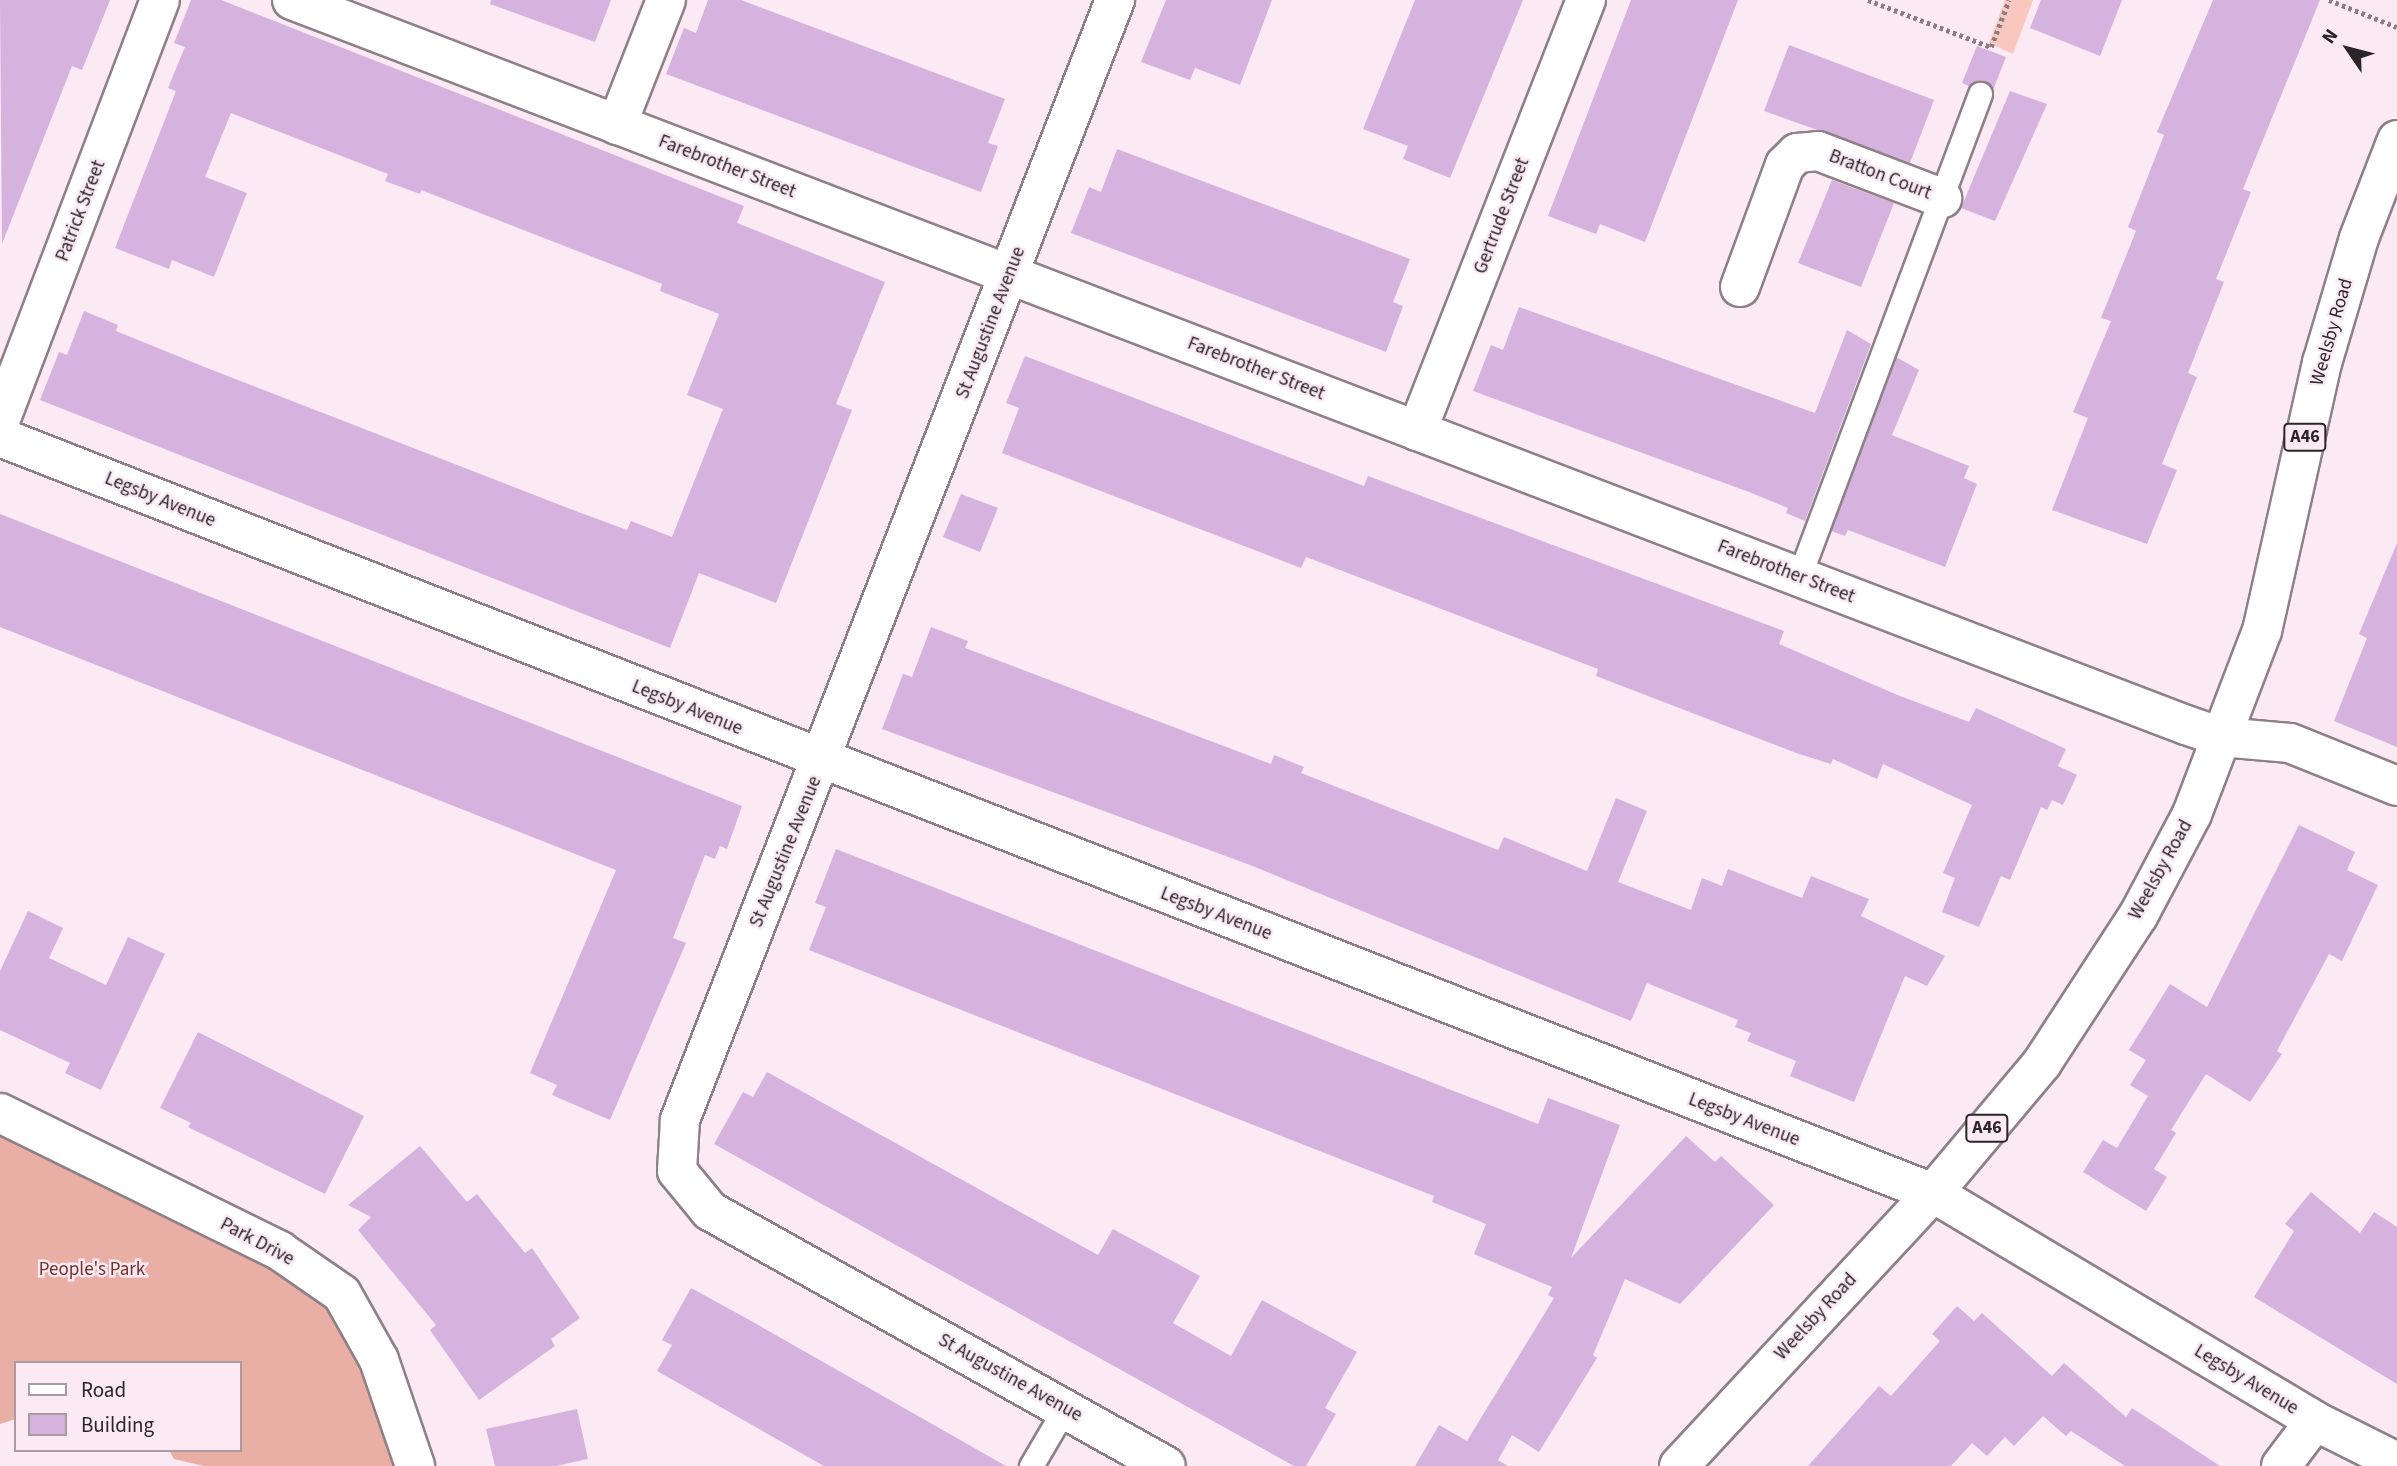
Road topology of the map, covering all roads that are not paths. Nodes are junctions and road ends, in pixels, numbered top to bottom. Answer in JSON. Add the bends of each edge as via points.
{"nodes":[{"id":1,"x":160,"y":0,"type":"edge"},
{"id":2,"x":292,"y":0,"type":"edge"},
{"id":3,"x":666,"y":0,"type":"edge"},
{"id":4,"x":1115,"y":0,"type":"edge"},
{"id":5,"x":1586,"y":0,"type":"edge"},
{"id":6,"x":1980,"y":94,"type":"dead end"},
{"id":7,"x":617,"y":125,"type":"junction"},
{"id":8,"x":2397,"y":140,"type":"edge"},
{"id":9,"x":1942,"y":198,"type":"junction"},
{"id":10,"x":1009,"y":274,"type":"junction"},
{"id":11,"x":1740,"y":288,"type":"dead end"},
{"id":12,"x":0,"y":421,"type":"edge"},
{"id":13,"x":1417,"y":431,"type":"junction"},
{"id":14,"x":0,"y":437,"type":"edge"},
{"id":15,"x":1799,"y":577,"type":"junction"},
{"id":16,"x":2221,"y":737,"type":"junction"},
{"id":17,"x":822,"y":762,"type":"junction"},
{"id":18,"x":2397,"y":786,"type":"edge"},
{"id":19,"x":0,"y":1113,"type":"edge"},
{"id":20,"x":1933,"y":1193,"type":"junction"},
{"id":21,"x":1065,"y":1408,"type":"junction"},
{"id":22,"x":2315,"y":1421,"type":"junction"},
{"id":23,"x":2397,"y":1462,"type":"edge"},
{"id":24,"x":415,"y":1466,"type":"edge"},
{"id":25,"x":1031,"y":1466,"type":"edge"},
{"id":26,"x":1166,"y":1466,"type":"edge"},
{"id":27,"x":1679,"y":1466,"type":"edge"},
{"id":28,"x":2281,"y":1466,"type":"edge"}],
"edges":[{"from":1,"to":12,"type":"main road","name":"Patrick Street"},
{"from":2,"to":7,"type":"main road","name":"Farebrother Street"},
{"from":3,"to":7,"type":"main road"},
{"from":4,"to":10,"type":"main road","name":"St Augustine Avenue"},
{"from":5,"to":13,"type":"main road","name":"Gertrude Street"},
{"from":6,"to":9,"type":"lane"},
{"from":7,"to":10,"type":"main road","name":"Farebrother Street"},
{"from":8,"to":16,"type":"main road","name":"Weelsby Road","number":"A46","via":[[2359,238],[2322,363],[2262,631]]},
{"from":9,"to":11,"type":"main road","name":"Bratton Court","via":[[1818,151],[1797,153],[1785,165]]},
{"from":9,"to":15,"type":"lane"},
{"from":10,"to":13,"type":"main road","name":"Farebrother Street"},
{"from":10,"to":17,"type":"main road","name":"St Augustine Avenue"},
{"from":13,"to":15,"type":"main road","name":"Farebrother Street"},
{"from":14,"to":17,"type":"main road","name":"Legsby Avenue"},
{"from":15,"to":16,"type":"main road","name":"Farebrother Street"},
{"from":16,"to":18,"type":"main road","name":"Farebrother Street","via":[[2290,743]]},
{"from":16,"to":20,"type":"main road","name":"Weelsby Road","number":"A46","via":[[2192,814],[2138,916],[2042,1063]]},
{"from":17,"to":20,"type":"main road","name":"Legsby Avenue"},
{"from":17,"to":21,"type":"main road","name":"St Augustine Avenue","via":[[680,1120],[677,1171],[710,1211]]},
{"from":19,"to":24,"type":"main road","name":"Park Drive","via":[[280,1251],[342,1294],[379,1360]]},
{"from":20,"to":22,"type":"main road","name":"Legsby Avenue"},
{"from":20,"to":27,"type":"main road","name":"Weelsby Road","number":"A46"},
{"from":21,"to":25,"type":"lane"},
{"from":21,"to":26,"type":"main road","name":"St Augustine Avenue"},
{"from":22,"to":23,"type":"main road","name":"Legsby Avenue"},
{"from":22,"to":28,"type":"main road"}]}
